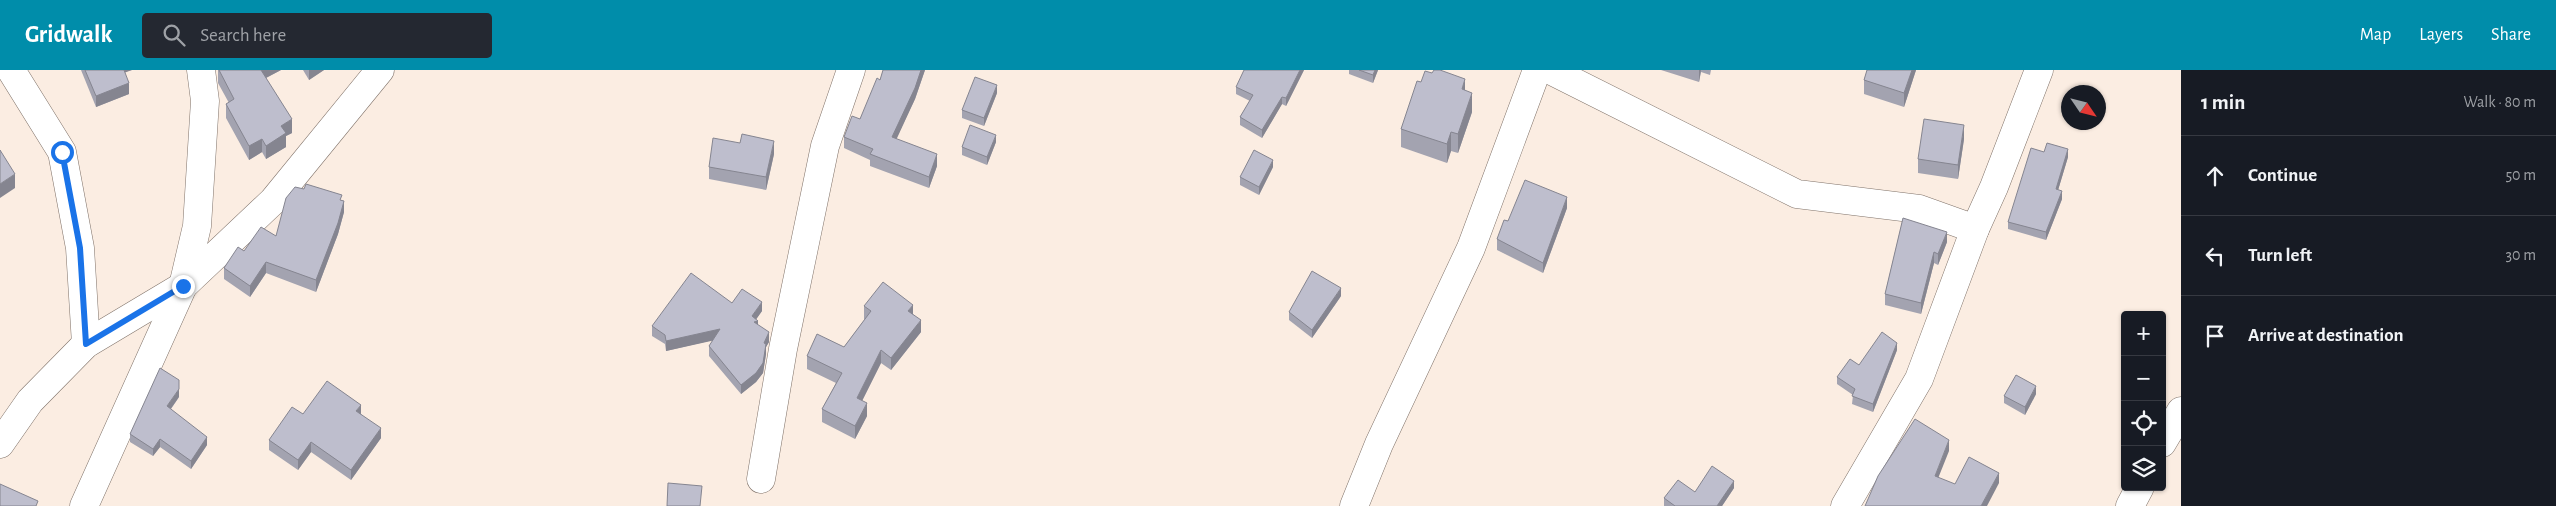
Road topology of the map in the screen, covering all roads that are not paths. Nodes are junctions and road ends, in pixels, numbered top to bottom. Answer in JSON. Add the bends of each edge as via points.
{"nodes":[{"id":1,"x":11,"y":70,"type":"edge"},
{"id":2,"x":201,"y":70,"type":"edge"},
{"id":3,"x":380,"y":70,"type":"edge"},
{"id":4,"x":852,"y":70,"type":"edge"},
{"id":5,"x":1537,"y":70,"type":"edge"},
{"id":6,"x":1550,"y":70,"type":"edge"},
{"id":7,"x":2039,"y":70,"type":"edge"},
{"id":8,"x":1975,"y":229,"type":"junction"},
{"id":9,"x":183,"y":286,"type":"junction"},
{"id":10,"x":86,"y":344,"type":"junction"},
{"id":11,"x":2181,"y":411,"type":"edge"},
{"id":12,"x":2166,"y":437,"type":"edge"},
{"id":13,"x":0,"y":444,"type":"edge"},
{"id":14,"x":761,"y":479,"type":"dead end"},
{"id":15,"x":2138,"y":491,"type":"edge"},
{"id":16,"x":84,"y":506,"type":"edge"},
{"id":17,"x":1354,"y":506,"type":"edge"},
{"id":18,"x":1845,"y":506,"type":"edge"},
{"id":19,"x":2130,"y":506,"type":"edge"}],
"edges":[{"from":1,"to":10,"type":"street","via":[[62,152],[80,248]]},
{"from":2,"to":9,"type":"street","via":[[206,101],[198,226]]},
{"from":3,"to":9,"type":"street","via":[[273,201]]},
{"from":4,"to":14,"type":"street","via":[[825,146],[783,349]]},
{"from":5,"to":17,"type":"street","via":[[1471,248],[1379,444]]},
{"from":6,"to":8,"type":"street","via":[[1797,194],[1919,209]]},
{"from":7,"to":8,"type":"street"},
{"from":8,"to":18,"type":"street","via":[[1919,380]]},
{"from":9,"to":10,"type":"street"},
{"from":9,"to":16,"type":"street"},
{"from":10,"to":13,"type":"street","via":[[30,401]]},
{"from":11,"to":12,"type":"street"},
{"from":15,"to":19,"type":"street"}]}
